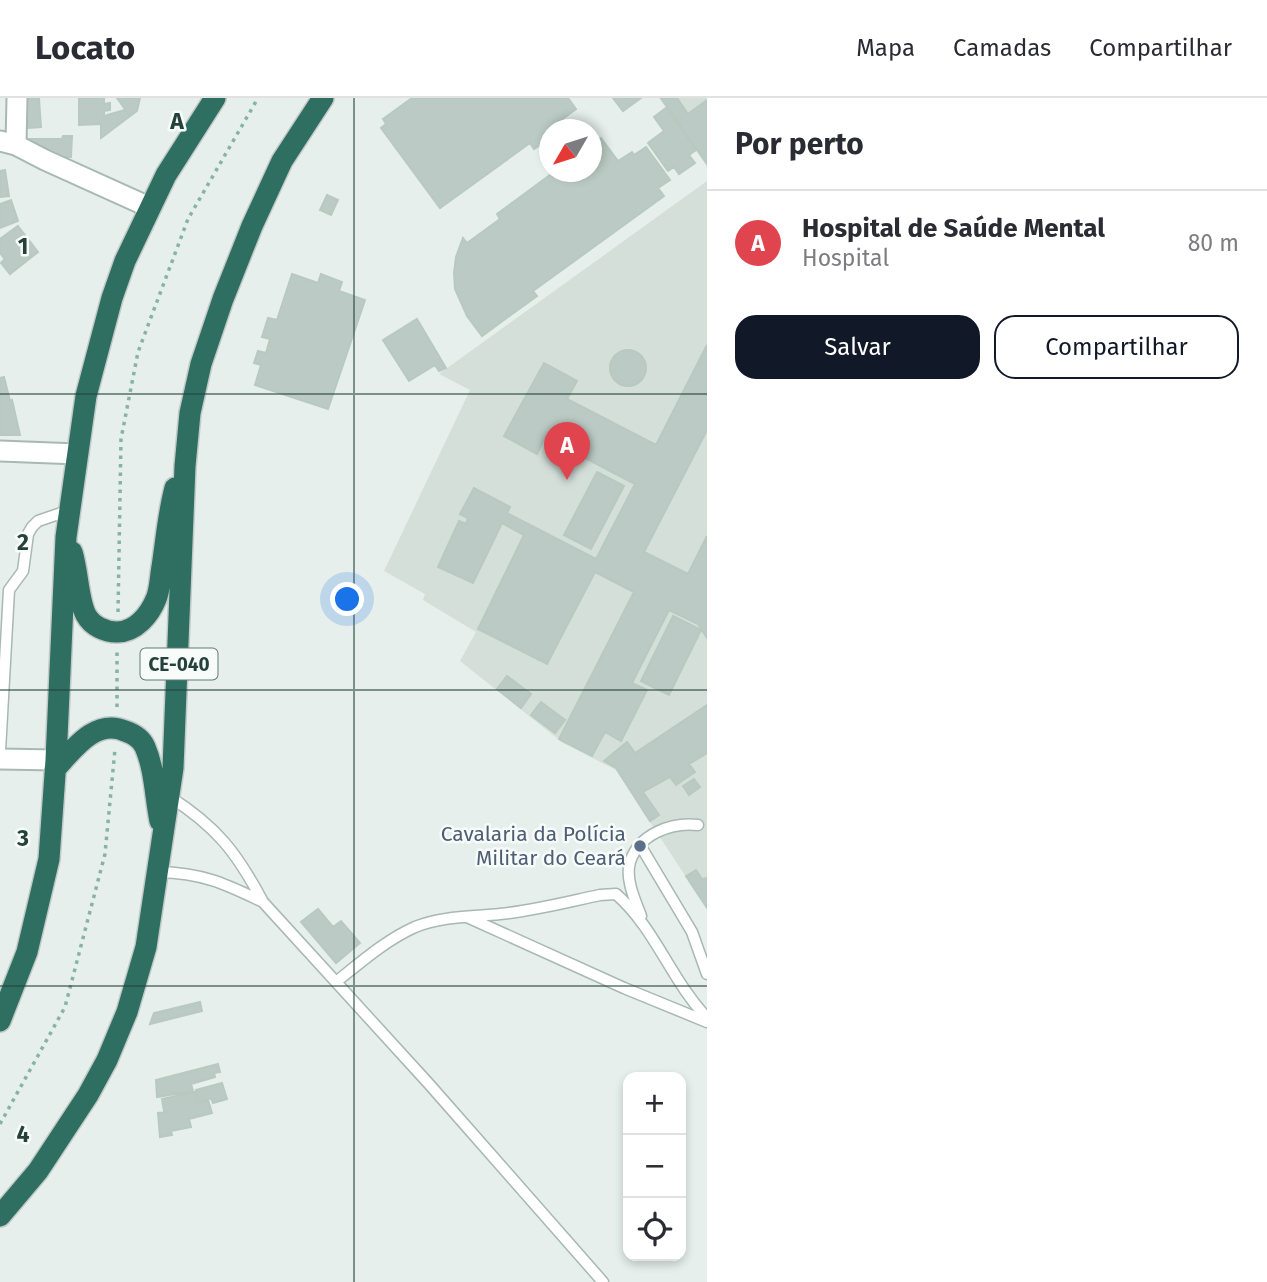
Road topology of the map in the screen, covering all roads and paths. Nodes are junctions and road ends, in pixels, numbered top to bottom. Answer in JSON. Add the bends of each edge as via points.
{"nodes":[{"id":1,"x":17,"y":98,"type":"edge"},
{"id":2,"x":215,"y":98,"type":"edge"},
{"id":3,"x":323,"y":98,"type":"edge"},
{"id":4,"x":8,"y":143,"type":"edge"},
{"id":5,"x":149,"y":207,"type":"junction"},
{"id":6,"x":0,"y":452,"type":"edge"},
{"id":7,"x":78,"y":454,"type":"junction"},
{"id":8,"x":185,"y":466,"type":"junction"},
{"id":9,"x":70,"y":510,"type":"junction"},
{"id":10,"x":66,"y":537,"type":"junction"},
{"id":11,"x":0,"y":751,"type":"edge"},
{"id":12,"x":0,"y":760,"type":"edge"},
{"id":13,"x":56,"y":764,"type":"junction"},
{"id":14,"x":170,"y":797,"type":"junction"},
{"id":15,"x":698,"y":825,"type":"dead end"},
{"id":16,"x":164,"y":837,"type":"junction"},
{"id":17,"x":640,"y":845,"type":"junction"},
{"id":18,"x":158,"y":872,"type":"junction"},
{"id":19,"x":263,"y":902,"type":"junction"},
{"id":20,"x":465,"y":916,"type":"junction"},
{"id":21,"x":644,"y":923,"type":"junction"},
{"id":22,"x":707,"y":974,"type":"edge"},
{"id":23,"x":336,"y":982,"type":"junction"},
{"id":24,"x":707,"y":1020,"type":"edge"},
{"id":25,"x":0,"y":1021,"type":"edge"},
{"id":26,"x":0,"y":1216,"type":"edge"},
{"id":27,"x":603,"y":1282,"type":"edge"}],
"edges":[{"from":1,"to":4,"type":"street"},
{"from":2,"to":5,"type":"highway"},
{"from":3,"to":8,"type":"highway","number":"CE-040","via":[[282,161],[223,299],[201,364]]},
{"from":4,"to":5,"type":"street"},
{"from":5,"to":7,"type":"highway","via":[[109,309],[86,396]]},
{"from":6,"to":7,"type":"street"},
{"from":7,"to":9,"type":"highway"},
{"from":8,"to":10,"type":"highway","via":[[171,503],[158,596],[151,611],[128,630],[97,626],[85,614]]},
{"from":8,"to":14,"type":"highway","number":"CE-040"},
{"from":9,"to":10,"type":"highway"},
{"from":9,"to":11,"type":"lane","via":[[32,527],[23,571],[9,590]]},
{"from":10,"to":13,"type":"highway"},
{"from":12,"to":13,"type":"street"},
{"from":13,"to":16,"type":"highway","via":[[101,729],[117,727],[140,739],[152,771]]},
{"from":13,"to":25,"type":"highway","via":[[49,859],[27,952]]},
{"from":14,"to":16,"type":"highway","number":"CE-040"},
{"from":14,"to":19,"type":"lane","via":[[213,828],[246,870]]},
{"from":15,"to":17,"type":"lane","via":[[656,830]]},
{"from":16,"to":18,"type":"highway","number":"CE-040"},
{"from":17,"to":21,"type":"lane","via":[[630,863],[631,887]]},
{"from":17,"to":22,"type":"lane","via":[[692,932]]},
{"from":18,"to":19,"type":"lane","via":[[220,881]]},
{"from":18,"to":26,"type":"highway","number":"CE-040","via":[[146,947],[107,1060],[38,1171]]},
{"from":19,"to":23,"type":"lane"},
{"from":20,"to":21,"type":"lane","via":[[616,894]]},
{"from":20,"to":23,"type":"lane","via":[[414,928],[386,943]]},
{"from":20,"to":24,"type":"lane"},
{"from":21,"to":24,"type":"lane"},
{"from":23,"to":27,"type":"lane"}]}
